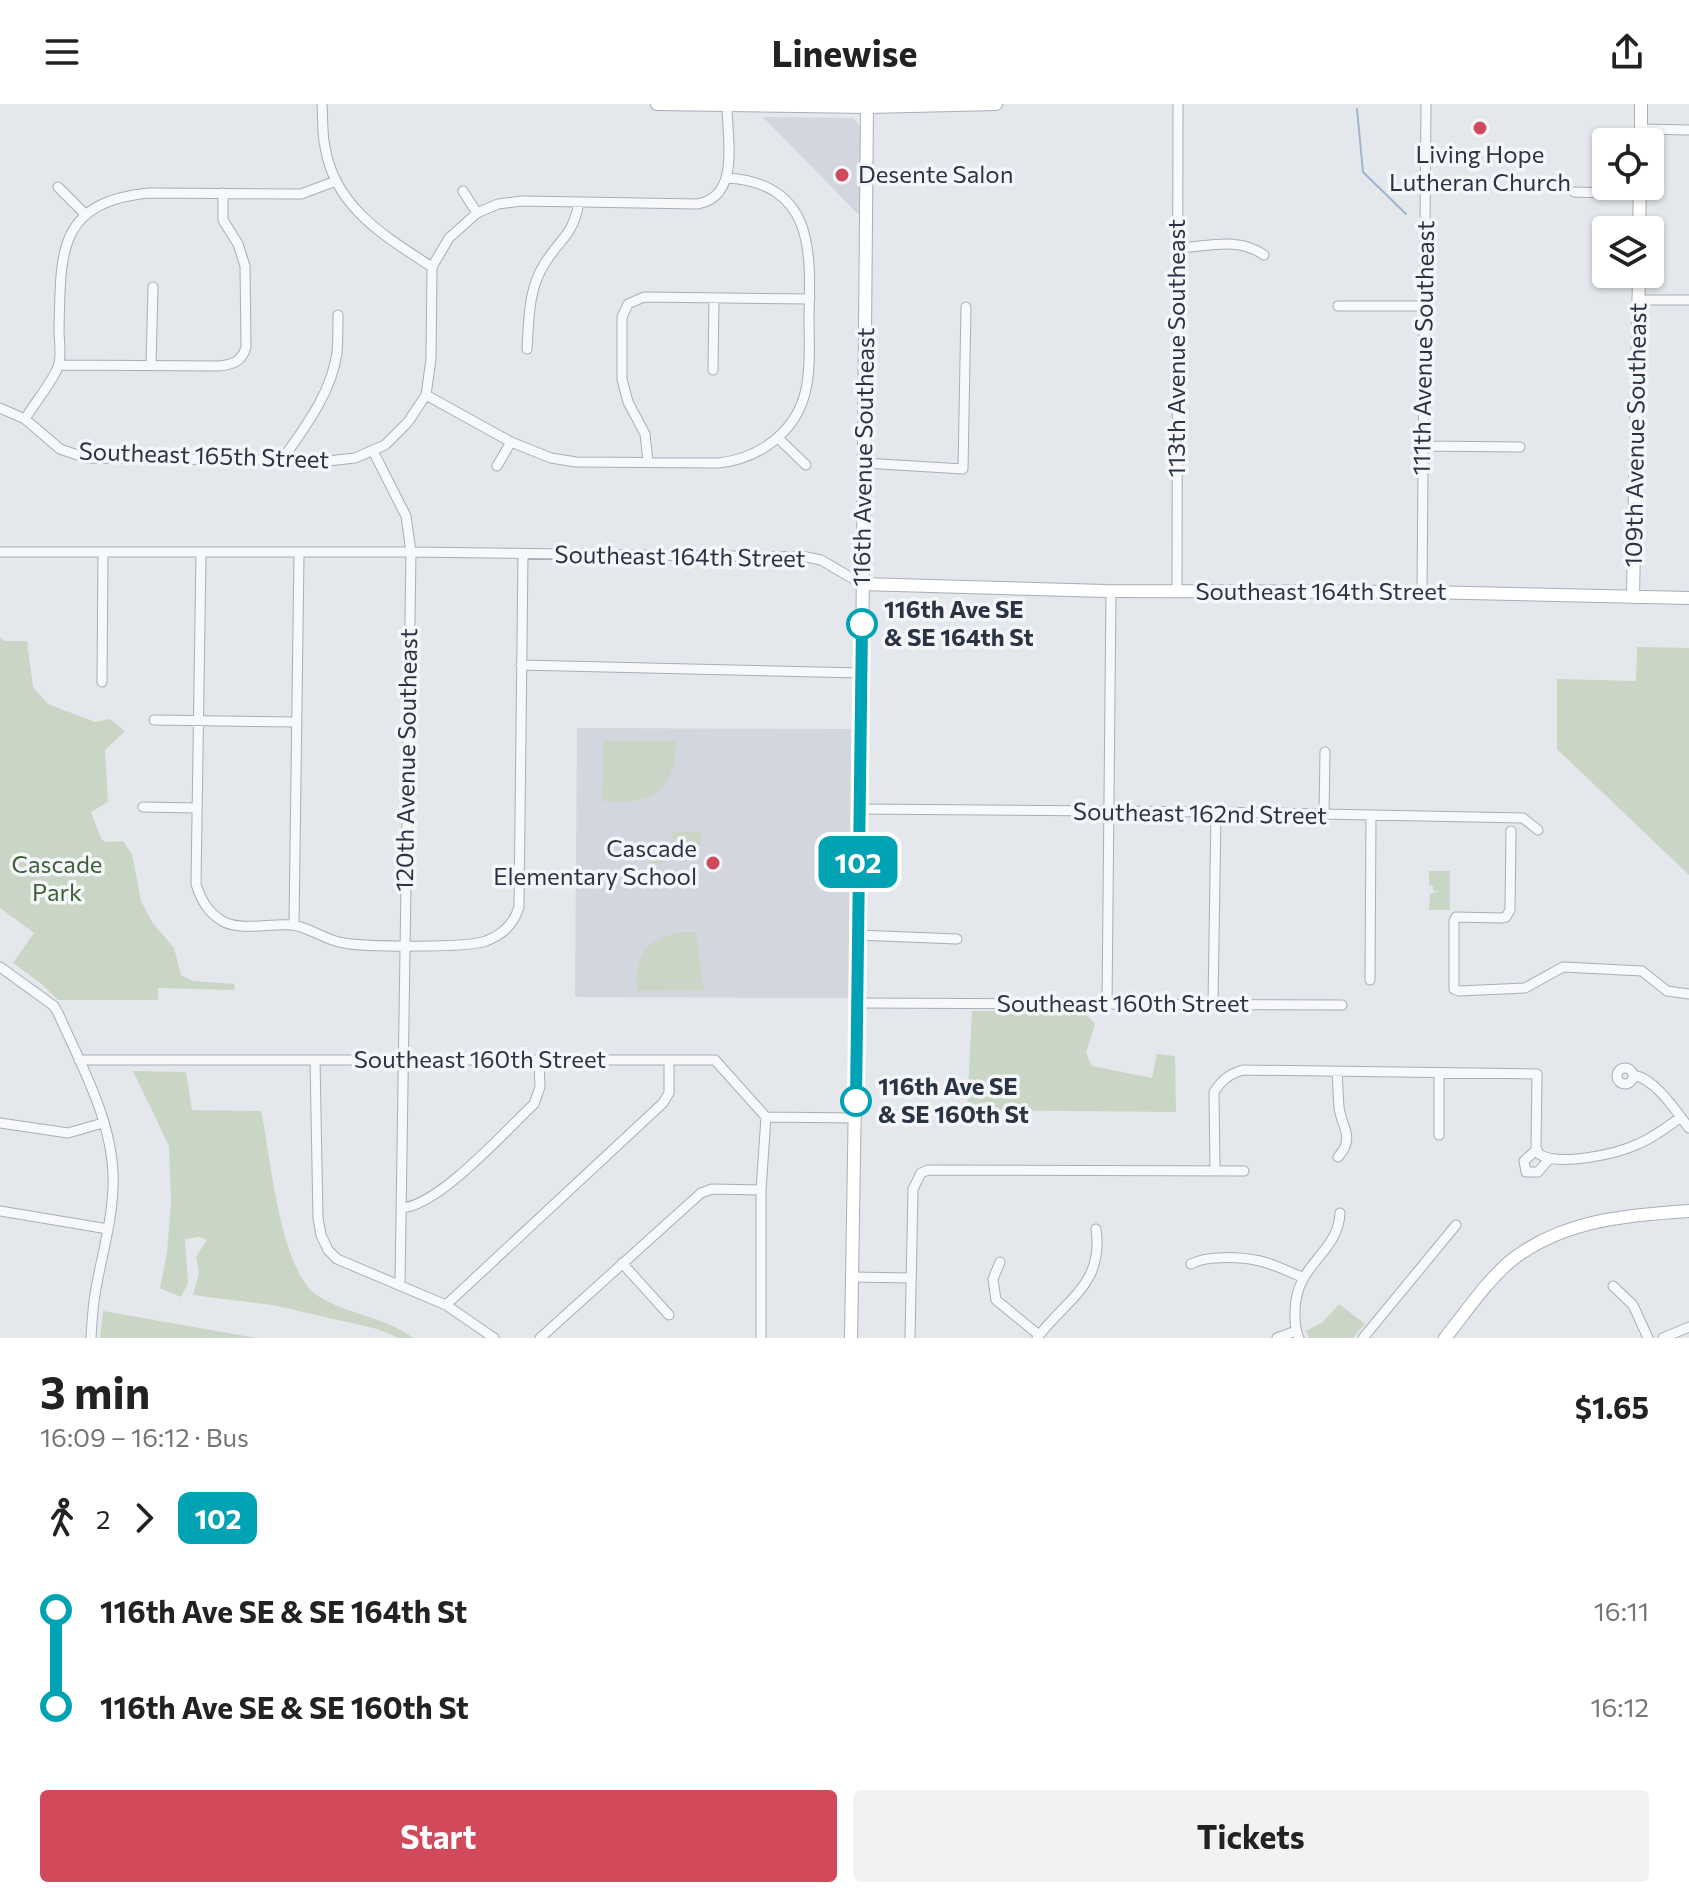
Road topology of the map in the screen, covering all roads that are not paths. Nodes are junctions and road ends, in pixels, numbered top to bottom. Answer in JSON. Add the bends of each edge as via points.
{"nodes":[{"id":1,"x":322,"y":104,"type":"edge"},
{"id":2,"x":657,"y":104,"type":"edge"},
{"id":3,"x":681,"y":104,"type":"edge"},
{"id":4,"x":996,"y":104,"type":"edge"},
{"id":5,"x":1178,"y":104,"type":"edge"},
{"id":6,"x":1426,"y":104,"type":"edge"},
{"id":7,"x":1641,"y":104,"type":"edge"},
{"id":8,"x":704,"y":105,"type":"edge"},
{"id":9,"x":867,"y":105,"type":"edge"},
{"id":10,"x":727,"y":106,"type":"edge"},
{"id":11,"x":1641,"y":128,"type":"edge"},
{"id":12,"x":1689,"y":130,"type":"edge"},
{"id":13,"x":1664,"y":133,"type":"edge"},
{"id":14,"x":728,"y":178,"type":"junction"},
{"id":15,"x":336,"y":181,"type":"junction"},
{"id":16,"x":58,"y":187,"type":"dead end"},
{"id":17,"x":463,"y":191,"type":"dead end"},
{"id":18,"x":1592,"y":191,"type":"edge"},
{"id":19,"x":1574,"y":192,"type":"dead end"},
{"id":20,"x":223,"y":193,"type":"junction"},
{"id":21,"x":579,"y":203,"type":"junction"},
{"id":22,"x":477,"y":213,"type":"junction"},
{"id":23,"x":85,"y":214,"type":"junction"},
{"id":24,"x":1178,"y":248,"type":"junction"},
{"id":25,"x":1264,"y":255,"type":"dead end"},
{"id":26,"x":432,"y":267,"type":"junction"},
{"id":27,"x":153,"y":287,"type":"dead end"},
{"id":28,"x":1639,"y":288,"type":"edge"},
{"id":29,"x":714,"y":298,"type":"junction"},
{"id":30,"x":810,"y":299,"type":"junction"},
{"id":31,"x":1639,"y":300,"type":"junction"},
{"id":32,"x":1689,"y":300,"type":"edge"},
{"id":33,"x":1338,"y":306,"type":"dead end"},
{"id":34,"x":1425,"y":306,"type":"junction"},
{"id":35,"x":966,"y":307,"type":"dead end"},
{"id":36,"x":338,"y":315,"type":"dead end"},
{"id":37,"x":527,"y":349,"type":"dead end"},
{"id":38,"x":59,"y":365,"type":"junction"},
{"id":39,"x":151,"y":365,"type":"junction"},
{"id":40,"x":713,"y":370,"type":"dead end"},
{"id":41,"x":426,"y":395,"type":"junction"},
{"id":42,"x":0,"y":408,"type":"edge"},
{"id":43,"x":25,"y":419,"type":"junction"},
{"id":44,"x":778,"y":438,"type":"junction"},
{"id":45,"x":511,"y":442,"type":"junction"},
{"id":46,"x":1423,"y":446,"type":"junction"},
{"id":47,"x":1520,"y":447,"type":"dead end"},
{"id":48,"x":373,"y":451,"type":"junction"},
{"id":49,"x":282,"y":460,"type":"junction"},
{"id":50,"x":648,"y":462,"type":"junction"},
{"id":51,"x":864,"y":463,"type":"junction"},
{"id":52,"x":806,"y":465,"type":"dead end"},
{"id":53,"x":497,"y":466,"type":"dead end"},
{"id":54,"x":0,"y":552,"type":"edge"},
{"id":55,"x":411,"y":552,"type":"junction"},
{"id":56,"x":103,"y":553,"type":"junction"},
{"id":57,"x":201,"y":554,"type":"junction"},
{"id":58,"x":299,"y":554,"type":"junction"},
{"id":59,"x":523,"y":554,"type":"junction"},
{"id":60,"x":862,"y":584,"type":"junction"},
{"id":61,"x":1111,"y":591,"type":"junction"},
{"id":62,"x":1177,"y":592,"type":"junction"},
{"id":63,"x":1422,"y":592,"type":"junction"},
{"id":64,"x":1633,"y":597,"type":"junction"},
{"id":65,"x":1689,"y":598,"type":"edge"},
{"id":66,"x":521,"y":665,"type":"junction"},
{"id":67,"x":862,"y":673,"type":"junction"},
{"id":68,"x":102,"y":682,"type":"dead end"},
{"id":69,"x":154,"y":720,"type":"dead end"},
{"id":70,"x":198,"y":721,"type":"junction"},
{"id":71,"x":296,"y":722,"type":"junction"},
{"id":72,"x":1325,"y":752,"type":"dead end"},
{"id":73,"x":143,"y":807,"type":"dead end"},
{"id":74,"x":197,"y":808,"type":"junction"},
{"id":75,"x":859,"y":809,"type":"junction"},
{"id":76,"x":1216,"y":812,"type":"junction"},
{"id":77,"x":1107,"y":813,"type":"junction"},
{"id":78,"x":1324,"y":815,"type":"junction"},
{"id":79,"x":1371,"y":816,"type":"junction"},
{"id":80,"x":1538,"y":830,"type":"dead end"},
{"id":81,"x":1511,"y":831,"type":"dead end"},
{"id":82,"x":294,"y":925,"type":"junction"},
{"id":83,"x":857,"y":935,"type":"junction"},
{"id":84,"x":957,"y":939,"type":"dead end"},
{"id":85,"x":404,"y":945,"type":"junction"},
{"id":86,"x":0,"y":967,"type":"edge"},
{"id":87,"x":1370,"y":980,"type":"dead end"},
{"id":88,"x":1689,"y":994,"type":"edge"},
{"id":89,"x":857,"y":1003,"type":"junction"},
{"id":90,"x":1213,"y":1004,"type":"junction"},
{"id":91,"x":1107,"y":1005,"type":"junction"},
{"id":92,"x":1342,"y":1005,"type":"dead end"},
{"id":93,"x":79,"y":1060,"type":"junction"},
{"id":94,"x":315,"y":1060,"type":"junction"},
{"id":95,"x":404,"y":1060,"type":"junction"},
{"id":96,"x":539,"y":1060,"type":"junction"},
{"id":97,"x":669,"y":1060,"type":"junction"},
{"id":98,"x":1337,"y":1073,"type":"junction"},
{"id":99,"x":1439,"y":1074,"type":"junction"},
{"id":100,"x":1633,"y":1075,"type":"dead end"},
{"id":101,"x":766,"y":1117,"type":"junction"},
{"id":102,"x":1681,"y":1117,"type":"junction"},
{"id":103,"x":856,"y":1118,"type":"junction"},
{"id":104,"x":0,"y":1123,"type":"edge"},
{"id":105,"x":103,"y":1123,"type":"junction"},
{"id":106,"x":1689,"y":1128,"type":"edge"},
{"id":107,"x":1439,"y":1135,"type":"dead end"},
{"id":108,"x":1543,"y":1155,"type":"junction"},
{"id":109,"x":1338,"y":1157,"type":"dead end"},
{"id":110,"x":1215,"y":1171,"type":"junction"},
{"id":111,"x":1244,"y":1171,"type":"dead end"},
{"id":112,"x":761,"y":1190,"type":"junction"},
{"id":113,"x":401,"y":1208,"type":"junction"},
{"id":114,"x":0,"y":1211,"type":"edge"},
{"id":115,"x":1689,"y":1211,"type":"edge"},
{"id":116,"x":1340,"y":1213,"type":"dead end"},
{"id":117,"x":1456,"y":1225,"type":"dead end"},
{"id":118,"x":108,"y":1229,"type":"junction"},
{"id":119,"x":1096,"y":1229,"type":"dead end"},
{"id":120,"x":1000,"y":1262,"type":"dead end"},
{"id":121,"x":622,"y":1263,"type":"junction"},
{"id":122,"x":1191,"y":1264,"type":"dead end"},
{"id":123,"x":852,"y":1277,"type":"junction"},
{"id":124,"x":1302,"y":1277,"type":"junction"},
{"id":125,"x":910,"y":1278,"type":"junction"},
{"id":126,"x":400,"y":1284,"type":"junction"},
{"id":127,"x":1613,"y":1286,"type":"dead end"},
{"id":128,"x":446,"y":1305,"type":"junction"},
{"id":129,"x":669,"y":1315,"type":"dead end"},
{"id":130,"x":1688,"y":1329,"type":"edge"},
{"id":131,"x":1298,"y":1335,"type":"edge"},
{"id":132,"x":1038,"y":1336,"type":"edge"},
{"id":133,"x":91,"y":1338,"type":"edge"},
{"id":134,"x":494,"y":1338,"type":"edge"},
{"id":135,"x":540,"y":1338,"type":"edge"},
{"id":136,"x":761,"y":1338,"type":"edge"},
{"id":137,"x":851,"y":1338,"type":"edge"},
{"id":138,"x":910,"y":1338,"type":"edge"},
{"id":139,"x":1277,"y":1338,"type":"edge"},
{"id":140,"x":1363,"y":1338,"type":"edge"},
{"id":141,"x":1445,"y":1338,"type":"edge"},
{"id":142,"x":1648,"y":1338,"type":"edge"},
{"id":143,"x":1663,"y":1338,"type":"edge"}],
"edges":[{"from":1,"to":15,"type":"street","via":[[324,147]]},
{"from":2,"to":3,"type":"street"},
{"from":3,"to":8,"type":"street"},
{"from":4,"to":9,"type":"street"},
{"from":5,"to":24,"type":"street","name":"113th Avenue Southeast"},
{"from":6,"to":34,"type":"street","name":"111th Avenue Southeast"},
{"from":7,"to":11,"type":"street"},
{"from":8,"to":10,"type":"street"},
{"from":9,"to":10,"type":"street"},
{"from":9,"to":51,"type":"street","name":"116th Avenue Southeast"},
{"from":10,"to":14,"type":"street"},
{"from":12,"to":13,"type":"street"},
{"from":14,"to":21,"type":"street","via":[[721,192],[702,204]]},
{"from":14,"to":30,"type":"street","via":[[769,187],[796,215],[810,249]]},
{"from":15,"to":20,"type":"street","via":[[301,194]]},
{"from":15,"to":26,"type":"street","via":[[375,230]]},
{"from":16,"to":23,"type":"street"},
{"from":17,"to":22,"type":"street"},
{"from":18,"to":19,"type":"street"},
{"from":20,"to":23,"type":"street","via":[[126,195]]},
{"from":20,"to":39,"type":"street","via":[[223,220],[242,253],[247,288],[242,357],[233,364]]},
{"from":21,"to":22,"type":"street","via":[[509,202]]},
{"from":21,"to":37,"type":"street","via":[[572,230],[535,283]]},
{"from":22,"to":26,"type":"street","via":[[449,238]]},
{"from":23,"to":38,"type":"street","via":[[67,239],[61,262]]},
{"from":24,"to":25,"type":"street","via":[[1248,246]]},
{"from":24,"to":62,"type":"street","name":"113th Avenue Southeast"},
{"from":26,"to":41,"type":"street"},
{"from":27,"to":39,"type":"street"},
{"from":28,"to":31,"type":"street","name":"109th Avenue Southeast"},
{"from":29,"to":30,"type":"street"},
{"from":29,"to":40,"type":"street"},
{"from":29,"to":50,"type":"street","via":[[644,297],[628,304],[622,317],[622,379],[645,434]]},
{"from":30,"to":44,"type":"street","via":[[806,391]]},
{"from":31,"to":32,"type":"street"},
{"from":31,"to":64,"type":"street","name":"109th Avenue Southeast"},
{"from":33,"to":34,"type":"street"},
{"from":34,"to":46,"type":"street","name":"111th Avenue Southeast"},
{"from":35,"to":51,"type":"street","via":[[963,469]]},
{"from":36,"to":49,"type":"street","via":[[337,355],[329,385]]},
{"from":38,"to":39,"type":"street"},
{"from":38,"to":43,"type":"street"},
{"from":41,"to":45,"type":"street"},
{"from":41,"to":48,"type":"street","via":[[397,435]]},
{"from":42,"to":43,"type":"street","name":"Southeast 165th Street"},
{"from":43,"to":49,"type":"street","name":"Southeast 165th Street","via":[[60,449],[86,458]]},
{"from":44,"to":50,"type":"street","via":[[730,462]]},
{"from":44,"to":52,"type":"street"},
{"from":45,"to":50,"type":"street","via":[[564,461]]},
{"from":45,"to":53,"type":"street"},
{"from":46,"to":47,"type":"street"},
{"from":46,"to":63,"type":"street","name":"111th Avenue Southeast"},
{"from":48,"to":49,"type":"street","name":"Southeast 165th Street","via":[[341,461]]},
{"from":48,"to":55,"type":"street","name":"120th Avenue Southeast","via":[[406,516]]},
{"from":51,"to":60,"type":"street","name":"116th Avenue Southeast"},
{"from":54,"to":56,"type":"street","name":"Southeast 164th Street"},
{"from":55,"to":58,"type":"street","name":"Southeast 164th Street"},
{"from":55,"to":59,"type":"street","name":"Southeast 164th Street"},
{"from":55,"to":85,"type":"street","name":"120th Avenue Southeast"},
{"from":56,"to":57,"type":"street","name":"Southeast 164th Street"},
{"from":56,"to":68,"type":"street"},
{"from":57,"to":58,"type":"street","name":"Southeast 164th Street"},
{"from":57,"to":70,"type":"street"},
{"from":58,"to":71,"type":"street"},
{"from":59,"to":60,"type":"street","name":"Southeast 164th Street","via":[[806,557]]},
{"from":59,"to":66,"type":"street"},
{"from":60,"to":61,"type":"street","name":"Southeast 164th Street"},
{"from":60,"to":67,"type":"street","name":"116th Avenue Southeast"},
{"from":61,"to":62,"type":"street","name":"Southeast 164th Street"},
{"from":61,"to":77,"type":"street"},
{"from":62,"to":63,"type":"street","name":"Southeast 164th Street"},
{"from":63,"to":64,"type":"street","name":"Southeast 164th Street"},
{"from":64,"to":65,"type":"street","name":"Southeast 164th Street"},
{"from":66,"to":67,"type":"street"},
{"from":66,"to":85,"type":"street","via":[[516,917],[504,932],[485,942]]},
{"from":67,"to":75,"type":"street","name":"116th Avenue Southeast"},
{"from":69,"to":70,"type":"street"},
{"from":70,"to":71,"type":"street"},
{"from":70,"to":74,"type":"street"},
{"from":71,"to":82,"type":"street"},
{"from":72,"to":78,"type":"street"},
{"from":73,"to":74,"type":"street"},
{"from":74,"to":82,"type":"street","via":[[196,884],[201,900],[232,925]]},
{"from":75,"to":77,"type":"street","name":"Southeast 162nd Street"},
{"from":75,"to":83,"type":"street","name":"116th Avenue Southeast"},
{"from":76,"to":77,"type":"street","name":"Southeast 162nd Street"},
{"from":76,"to":78,"type":"street","name":"Southeast 162nd Street"},
{"from":76,"to":90,"type":"street"},
{"from":77,"to":91,"type":"street"},
{"from":78,"to":79,"type":"street","name":"Southeast 162nd Street"},
{"from":79,"to":80,"type":"street","name":"Southeast 162nd Street","via":[[1523,818]]},
{"from":79,"to":87,"type":"street"},
{"from":81,"to":88,"type":"street","via":[[1510,910],[1501,918],[1456,917],[1454,989],[1525,988],[1563,967],[1625,968],[1642,971],[1667,991]]},
{"from":82,"to":85,"type":"street","via":[[346,944]]},
{"from":83,"to":84,"type":"street"},
{"from":83,"to":89,"type":"street","name":"116th Avenue Southeast"},
{"from":85,"to":95,"type":"street","name":"120th Avenue Southeast"},
{"from":86,"to":93,"type":"street","via":[[54,1006]]},
{"from":89,"to":91,"type":"street","name":"Southeast 160th Street"},
{"from":89,"to":103,"type":"street","name":"116th Avenue Southeast"},
{"from":90,"to":91,"type":"street","name":"Southeast 160th Street"},
{"from":90,"to":92,"type":"street","name":"Southeast 160th Street"},
{"from":93,"to":94,"type":"street","name":"Southeast 160th Street"},
{"from":93,"to":105,"type":"street"},
{"from":94,"to":95,"type":"street","name":"Southeast 160th Street"},
{"from":94,"to":126,"type":"street","via":[[321,1235],[328,1250],[349,1265]]},
{"from":95,"to":96,"type":"street","name":"Southeast 160th Street"},
{"from":95,"to":113,"type":"street","name":"120th Avenue Southeast"},
{"from":96,"to":97,"type":"street","name":"Southeast 160th Street"},
{"from":96,"to":113,"type":"street","via":[[540,1087],[534,1104],[440,1192]]},
{"from":97,"to":101,"type":"street","name":"Southeast 160th Street","via":[[715,1060]]},
{"from":97,"to":128,"type":"street","via":[[669,1093],[663,1103]]},
{"from":98,"to":99,"type":"street"},
{"from":98,"to":109,"type":"street","via":[[1339,1110],[1347,1131]]},
{"from":98,"to":110,"type":"street","via":[[1243,1070],[1221,1081],[1214,1092]]},
{"from":99,"to":107,"type":"street"},
{"from":99,"to":108,"type":"street","via":[[1537,1074]]},
{"from":100,"to":102,"type":"street","via":[[1653,1085]]},
{"from":101,"to":103,"type":"street"},
{"from":101,"to":112,"type":"street"},
{"from":102,"to":106,"type":"street"},
{"from":102,"to":108,"type":"street","via":[[1624,1150],[1559,1161]]},
{"from":103,"to":123,"type":"street","name":"116th Avenue Southeast"},
{"from":104,"to":105,"type":"street","via":[[68,1133]]},
{"from":105,"to":118,"type":"street","via":[[113,1170]]},
{"from":108,"to":108,"type":"street","via":[[1524,1161],[1526,1172],[1538,1172]]},
{"from":110,"to":111,"type":"street"},
{"from":110,"to":125,"type":"street","via":[[928,1170],[915,1180],[913,1189]]},
{"from":112,"to":121,"type":"street","via":[[701,1193]]},
{"from":112,"to":136,"type":"street"},
{"from":113,"to":126,"type":"street","name":"120th Avenue Southeast"},
{"from":114,"to":118,"type":"street"},
{"from":115,"to":141,"type":"street","via":[[1626,1215],[1545,1239],[1513,1259]]},
{"from":116,"to":124,"type":"street","via":[[1332,1239]]},
{"from":117,"to":140,"type":"street"},
{"from":118,"to":133,"type":"street"},
{"from":119,"to":132,"type":"street","via":[[1093,1273]]},
{"from":120,"to":132,"type":"street","via":[[993,1279],[996,1300]]},
{"from":121,"to":129,"type":"street"},
{"from":121,"to":135,"type":"street"},
{"from":122,"to":124,"type":"street","via":[[1200,1259],[1249,1259]]},
{"from":123,"to":125,"type":"street"},
{"from":123,"to":137,"type":"street","name":"116th Avenue Southeast"},
{"from":124,"to":131,"type":"street","via":[[1295,1301]]},
{"from":125,"to":138,"type":"street"},
{"from":126,"to":128,"type":"street"},
{"from":127,"to":142,"type":"street","via":[[1633,1305]]},
{"from":128,"to":134,"type":"street"},
{"from":130,"to":143,"type":"street"},
{"from":131,"to":139,"type":"street"}]}
